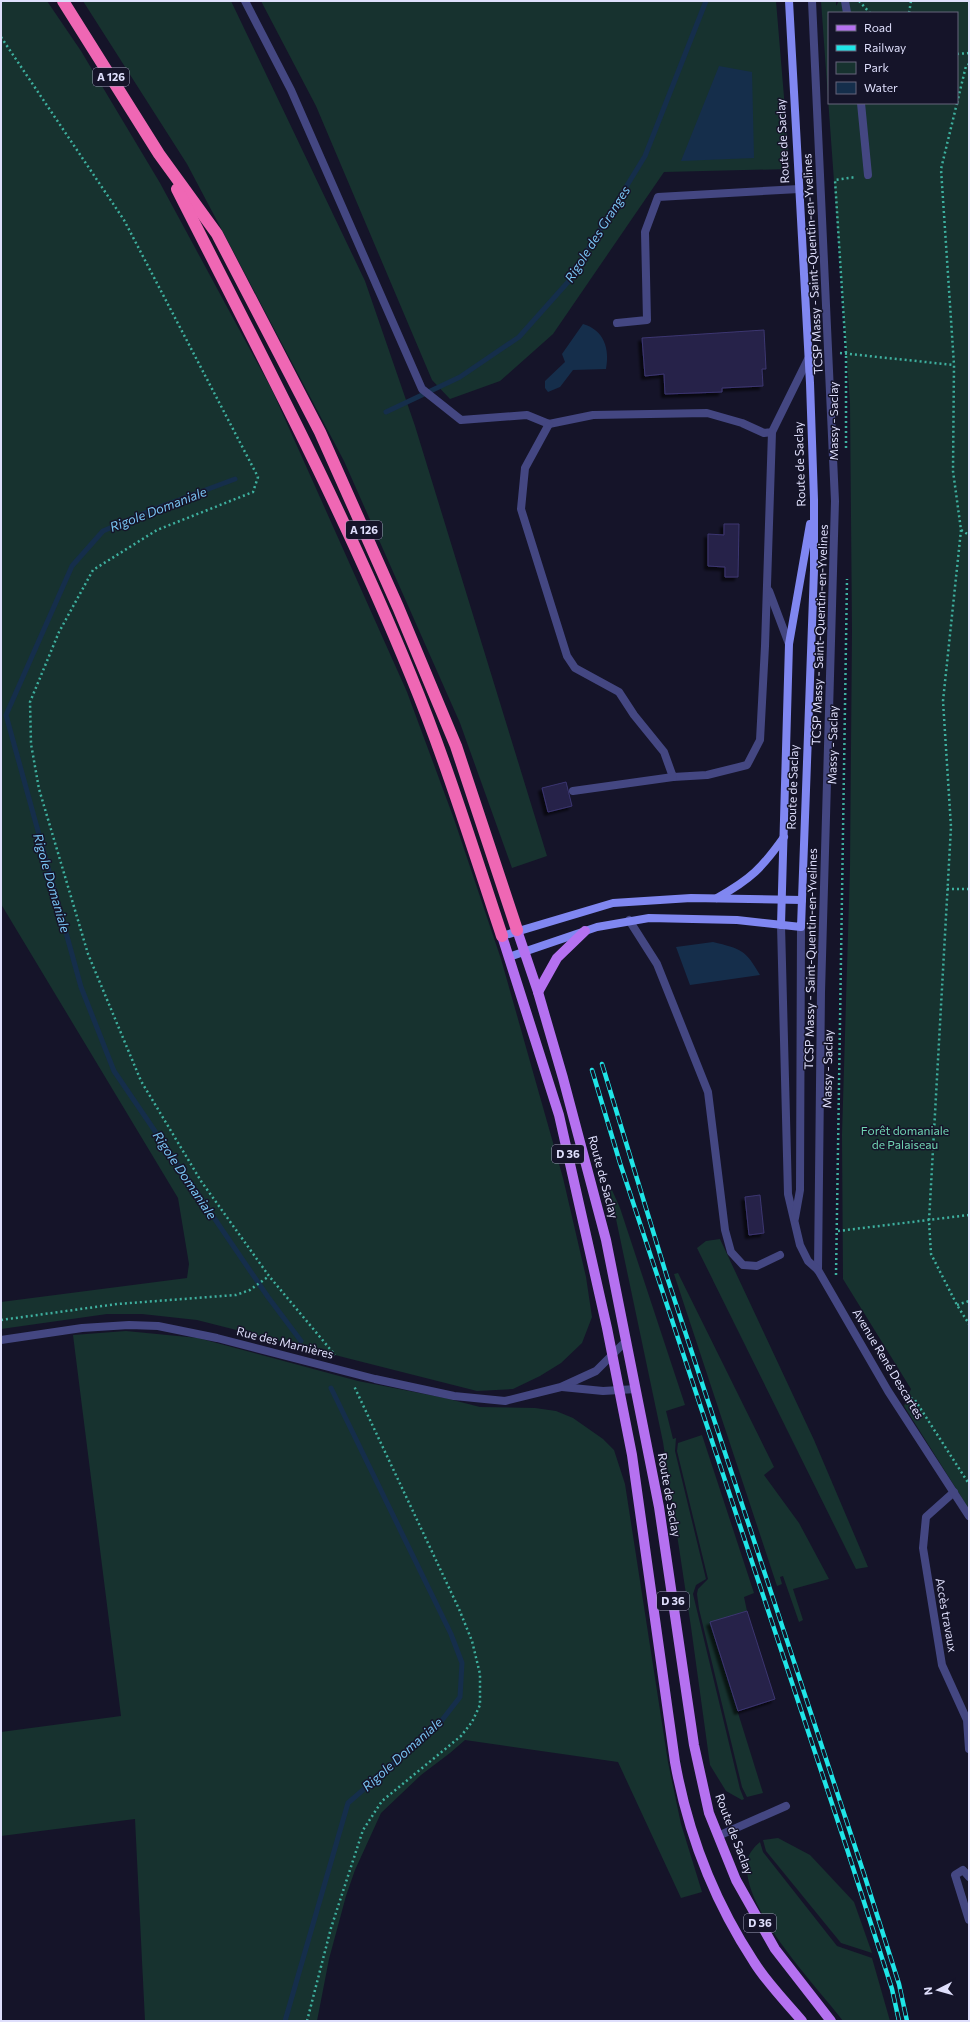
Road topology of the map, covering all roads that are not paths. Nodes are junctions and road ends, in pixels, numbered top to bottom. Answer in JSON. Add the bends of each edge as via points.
{"nodes":[{"id":1,"x":63,"y":1,"type":"edge"},
{"id":2,"x":245,"y":1,"type":"edge"},
{"id":3,"x":785,"y":1,"type":"edge"},
{"id":4,"x":789,"y":1,"type":"edge"},
{"id":5,"x":812,"y":1,"type":"edge"},
{"id":6,"x":845,"y":1,"type":"edge"},
{"id":7,"x":847,"y":12,"type":"edge"},
{"id":8,"x":791,"y":28,"type":"junction"},
{"id":9,"x":861,"y":104,"type":"edge"},
{"id":10,"x":159,"y":154,"type":"junction"},
{"id":11,"x":868,"y":175,"type":"road end"},
{"id":12,"x":799,"y":189,"type":"junction"},
{"id":13,"x":617,"y":323,"type":"dead end"},
{"id":14,"x":808,"y":359,"type":"junction"},
{"id":15,"x":549,"y":424,"type":"junction"},
{"id":16,"x":772,"y":432,"type":"junction"},
{"id":17,"x":814,"y":500,"type":"junction"},
{"id":18,"x":767,"y":586,"type":"junction"},
{"id":19,"x":789,"y":644,"type":"junction"},
{"id":20,"x":673,"y":778,"type":"junction"},
{"id":21,"x":572,"y":791,"type":"dead end"},
{"id":22,"x":785,"y":836,"type":"junction"},
{"id":23,"x":717,"y":898,"type":"junction"},
{"id":24,"x":781,"y":899,"type":"junction"},
{"id":25,"x":802,"y":900,"type":"junction"},
{"id":26,"x":629,"y":920,"type":"junction"},
{"id":27,"x":781,"y":925,"type":"junction"},
{"id":28,"x":801,"y":927,"type":"junction"},
{"id":29,"x":518,"y":930,"type":"junction"},
{"id":30,"x":585,"y":931,"type":"junction"},
{"id":31,"x":502,"y":936,"type":"junction"},
{"id":32,"x":525,"y":951,"type":"junction"},
{"id":33,"x":510,"y":957,"type":"junction"},
{"id":34,"x":538,"y":992,"type":"junction"},
{"id":35,"x":794,"y":1223,"type":"junction"},
{"id":36,"x":780,"y":1255,"type":"dead end"},
{"id":37,"x":818,"y":1270,"type":"junction"},
{"id":38,"x":1,"y":1340,"type":"edge"},
{"id":39,"x":626,"y":1341,"type":"junction"},
{"id":40,"x":612,"y":1355,"type":"junction"},
{"id":41,"x":561,"y":1387,"type":"junction"},
{"id":42,"x":636,"y":1389,"type":"junction"},
{"id":43,"x":618,"y":1391,"type":"junction"},
{"id":44,"x":954,"y":1492,"type":"junction"},
{"id":45,"x":969,"y":1516,"type":"edge"},
{"id":46,"x":969,"y":1749,"type":"edge"},
{"id":47,"x":786,"y":1806,"type":"dead end"},
{"id":48,"x":718,"y":1836,"type":"junction"},
{"id":49,"x":969,"y":1877,"type":"edge"},
{"id":50,"x":969,"y":1920,"type":"edge"},
{"id":51,"x":802,"y":2021,"type":"edge"},
{"id":52,"x":831,"y":2021,"type":"edge"}],
"edges":[{"from":1,"to":10,"type":"highway","number":"A 126"},
{"from":2,"to":15,"type":"street","via":[[291,90],[422,389],[461,420],[527,415]]},
{"from":3,"to":8,"type":"main road","name":"Route de Saclay"},
{"from":4,"to":8,"type":"main road","name":"Route de Saclay"},
{"from":5,"to":37,"type":"street","name":"TCSP Massy - Saint-Quentin-en-Yvelines","via":[[835,501],[821,992]]},
{"from":6,"to":7,"type":"street"},
{"from":8,"to":12,"type":"main road","name":"Route de Saclay"},
{"from":9,"to":11,"type":"street"},
{"from":10,"to":29,"type":"highway","number":"A 126","via":[[217,234],[320,432],[398,607],[456,746]]},
{"from":10,"to":31,"type":"highway","number":"A 126","via":[[306,443],[384,613],[446,766]]},
{"from":12,"to":13,"type":"street","via":[[658,197],[645,232],[647,320]]},
{"from":12,"to":14,"type":"main road","name":"Route de Saclay"},
{"from":14,"to":16,"type":"street"},
{"from":14,"to":17,"type":"main road","name":"Route de Saclay"},
{"from":15,"to":16,"type":"street","via":[[593,415],[707,413],[742,422],[764,432]]},
{"from":15,"to":20,"type":"street","via":[[525,468],[521,510],[567,656],[575,668],[619,692],[664,752]]},
{"from":16,"to":18,"type":"street"},
{"from":17,"to":19,"type":"main road"},
{"from":17,"to":25,"type":"main road","name":"Route de Saclay","via":[[814,570]]},
{"from":18,"to":19,"type":"street"},
{"from":18,"to":20,"type":"street","via":[[760,740],[747,765],[707,775]]},
{"from":19,"to":22,"type":"main road"},
{"from":20,"to":21,"type":"street"},
{"from":22,"to":23,"type":"main road","via":[[756,873]]},
{"from":22,"to":24,"type":"main road"},
{"from":23,"to":24,"type":"main road"},
{"from":23,"to":29,"type":"main road","via":[[613,903]]},
{"from":24,"to":25,"type":"main road"},
{"from":24,"to":27,"type":"main road"},
{"from":25,"to":28,"type":"main road","name":"Route de Saclay"},
{"from":26,"to":27,"type":"main road","via":[[737,920]]},
{"from":26,"to":30,"type":"main road"},
{"from":26,"to":36,"type":"street","via":[[657,964],[708,1092],[725,1230],[731,1252],[743,1265],[757,1266]]},
{"from":27,"to":28,"type":"main road"},
{"from":27,"to":35,"type":"street","name":"Avenue René Descartes","via":[[788,1194]]},
{"from":28,"to":35,"type":"street","via":[[800,1190]]},
{"from":29,"to":31,"type":"main road"},
{"from":29,"to":32,"type":"main road","name":"Route de Saclay","number":"D 36"},
{"from":30,"to":32,"type":"main road"},
{"from":30,"to":34,"type":"main road","via":[[557,958]]},
{"from":31,"to":33,"type":"main road","number":"D 36"},
{"from":32,"to":33,"type":"main road"},
{"from":32,"to":34,"type":"main road","name":"Route de Saclay","number":"D 36"},
{"from":33,"to":40,"type":"main road","number":"D 36","via":[[559,1115]]},
{"from":34,"to":39,"type":"main road","name":"Route de Saclay","number":"D 36","via":[[606,1240]]},
{"from":35,"to":37,"type":"street","name":"Avenue René Descartes","via":[[808,1261]]},
{"from":37,"to":44,"type":"street","name":"Avenue René Descartes","via":[[888,1391]]},
{"from":38,"to":41,"type":"street","name":"Rue des Marnières","via":[[82,1328],[158,1326],[474,1400],[505,1401]]},
{"from":39,"to":40,"type":"street","name":"Rue des Marnières"},
{"from":39,"to":42,"type":"main road","name":"Route de Saclay","number":"D 36"},
{"from":40,"to":41,"type":"street","name":"Rue des Marnières","via":[[596,1371]]},
{"from":40,"to":43,"type":"main road","number":"D 36"},
{"from":41,"to":43,"type":"street","name":"Rue des Marnières"},
{"from":42,"to":43,"type":"street","name":"Rue des Marnières"},
{"from":42,"to":48,"type":"main road","name":"Route de Saclay","number":"D 36","via":[[659,1507],[694,1745],[709,1813]]},
{"from":43,"to":51,"type":"main road","number":"D 36","via":[[632,1455],[675,1762],[689,1825],[725,1913],[754,1963]]},
{"from":44,"to":45,"type":"street","name":"Avenue René Descartes"},
{"from":44,"to":46,"type":"street","name":"Accès travaux","via":[[926,1517],[923,1548],[942,1665],[967,1720]]},
{"from":47,"to":48,"type":"street"},
{"from":48,"to":52,"type":"main road","name":"Route de Saclay","number":"D 36","via":[[736,1880],[775,1949]]},
{"from":49,"to":50,"type":"street","via":[[963,1870],[955,1876]]}]}
